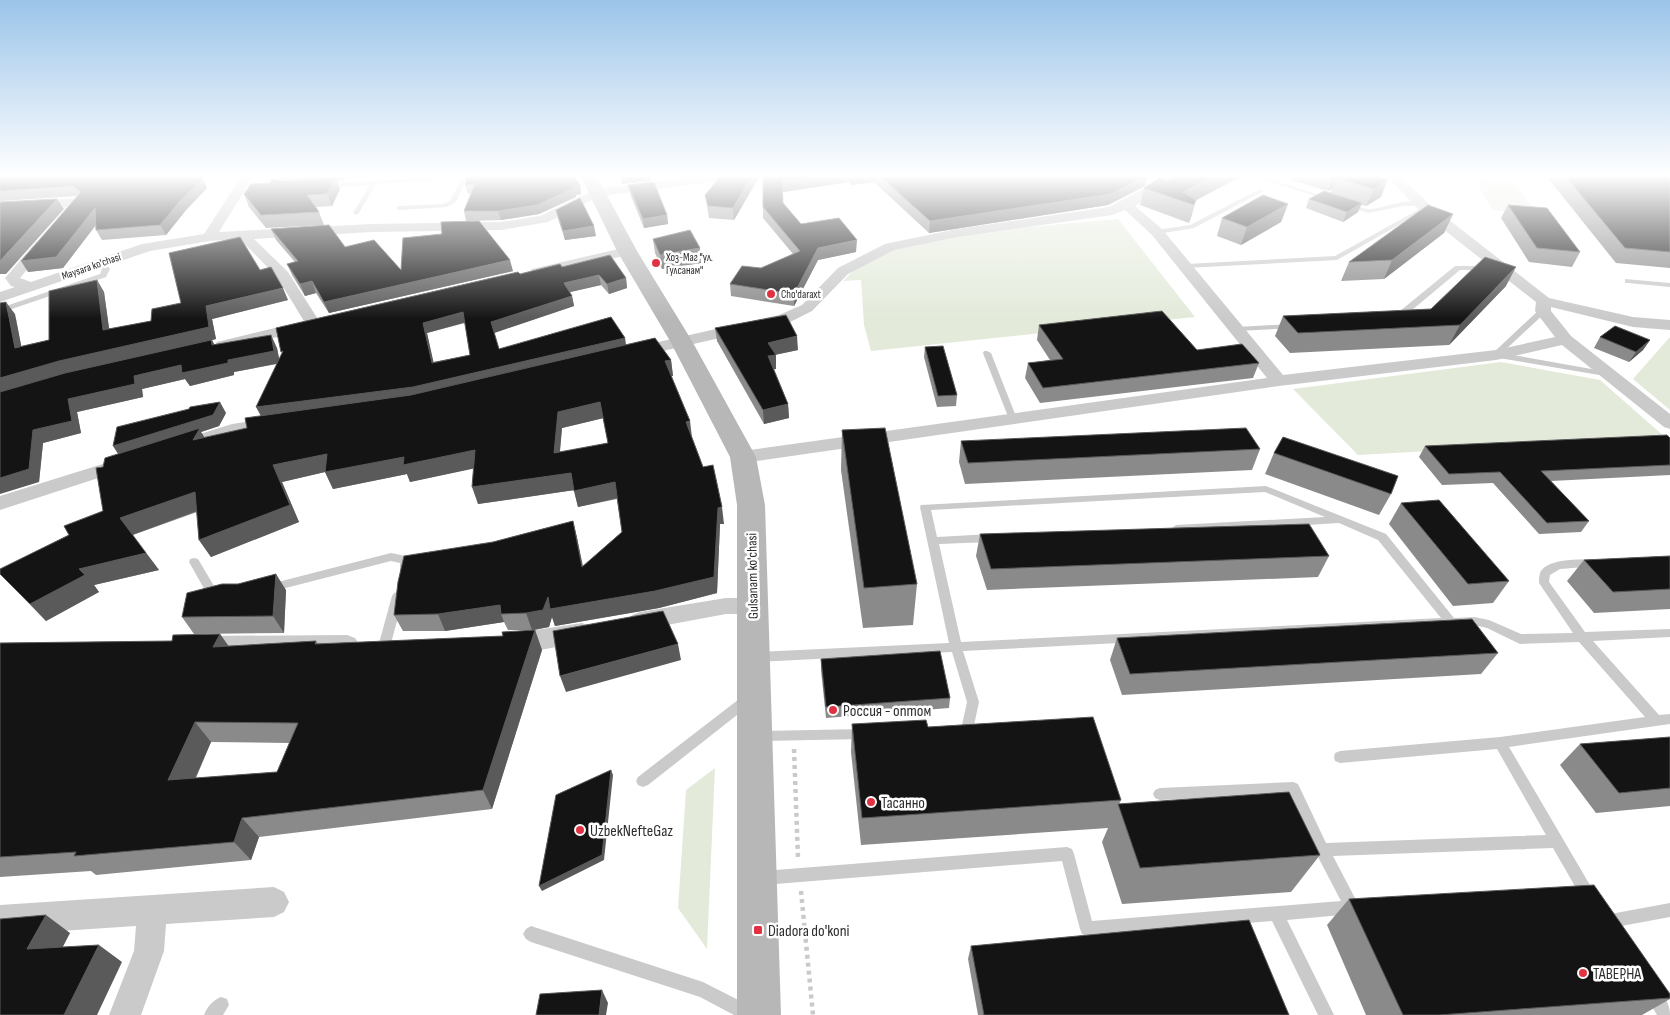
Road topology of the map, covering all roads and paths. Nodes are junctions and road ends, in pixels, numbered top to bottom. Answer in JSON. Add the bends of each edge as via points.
{"nodes":[{"id":1,"x":61,"y":224,"type":"edge"},
{"id":2,"x":217,"y":224,"type":"edge"},
{"id":3,"x":511,"y":224,"type":"edge"},
{"id":4,"x":613,"y":224,"type":"edge"},
{"id":5,"x":1017,"y":224,"type":"edge"},
{"id":6,"x":1149,"y":224,"type":"edge"},
{"id":7,"x":1197,"y":224,"type":"edge"},
{"id":8,"x":1393,"y":224,"type":"edge"},
{"id":9,"x":1446,"y":224,"type":"edge"},
{"id":10,"x":1157,"y":232,"type":"junction"},
{"id":11,"x":243,"y":235,"type":"junction"},
{"id":12,"x":209,"y":237,"type":"junction"},
{"id":13,"x":627,"y":251,"type":"junction"},
{"id":14,"x":101,"y":263,"type":"junction"},
{"id":15,"x":1186,"y":266,"type":"junction"},
{"id":16,"x":1502,"y":269,"type":"junction"},
{"id":17,"x":522,"y":276,"type":"edge"},
{"id":18,"x":1628,"y":281,"type":"dead end"},
{"id":19,"x":1670,"y":285,"type":"edge"},
{"id":20,"x":31,"y":286,"type":"junction"},
{"id":21,"x":0,"y":297,"type":"edge"},
{"id":22,"x":1543,"y":306,"type":"junction"},
{"id":23,"x":0,"y":311,"type":"edge"},
{"id":24,"x":332,"y":320,"type":"edge"},
{"id":25,"x":1384,"y":321,"type":"edge"},
{"id":26,"x":313,"y":324,"type":"junction"},
{"id":27,"x":1670,"y":325,"type":"edge"},
{"id":28,"x":1296,"y":326,"type":"edge"},
{"id":29,"x":1237,"y":329,"type":"junction"},
{"id":30,"x":1565,"y":339,"type":"junction"},
{"id":31,"x":681,"y":341,"type":"junction"},
{"id":32,"x":210,"y":348,"type":"edge"},
{"id":33,"x":987,"y":353,"type":"dead end"},
{"id":34,"x":625,"y":355,"type":"edge"},
{"id":35,"x":1496,"y":355,"type":"junction"},
{"id":36,"x":1612,"y":375,"type":"junction"},
{"id":37,"x":1279,"y":381,"type":"junction"},
{"id":38,"x":1013,"y":418,"type":"junction"},
{"id":39,"x":290,"y":422,"type":"edge"},
{"id":40,"x":1670,"y":423,"type":"edge"},
{"id":41,"x":176,"y":447,"type":"edge"},
{"id":42,"x":743,"y":457,"type":"junction"},
{"id":43,"x":139,"y":459,"type":"edge"},
{"id":44,"x":0,"y":502,"type":"edge"},
{"id":45,"x":1341,"y":520,"type":"junction"},
{"id":46,"x":1162,"y":529,"type":"edge"},
{"id":47,"x":1002,"y":538,"type":"edge"},
{"id":48,"x":932,"y":541,"type":"junction"},
{"id":49,"x":194,"y":562,"type":"dead end"},
{"id":50,"x":1605,"y":563,"type":"edge"},
{"id":51,"x":257,"y":592,"type":"edge"},
{"id":52,"x":231,"y":595,"type":"edge"},
{"id":53,"x":752,"y":606,"type":"junction"},
{"id":54,"x":1450,"y":621,"type":"junction"},
{"id":55,"x":1670,"y":632,"type":"edge"},
{"id":56,"x":1582,"y":637,"type":"junction"},
{"id":57,"x":493,"y":642,"type":"edge"},
{"id":58,"x":395,"y":643,"type":"joint"},
{"id":59,"x":179,"y":645,"type":"edge"},
{"id":60,"x":956,"y":646,"type":"junction"},
{"id":61,"x":752,"y":658,"type":"junction"},
{"id":62,"x":754,"y":694,"type":"junction"},
{"id":63,"x":1670,"y":719,"type":"edge"},
{"id":64,"x":1656,"y":722,"type":"junction"},
{"id":65,"x":948,"y":731,"type":"edge"},
{"id":66,"x":880,"y":733,"type":"edge"},
{"id":67,"x":754,"y":736,"type":"junction"},
{"id":68,"x":1500,"y":743,"type":"junction"},
{"id":69,"x":1340,"y":757,"type":"dead end"},
{"id":70,"x":643,"y":781,"type":"dead end"},
{"id":71,"x":1160,"y":794,"type":"dead end"},
{"id":72,"x":1557,"y":841,"type":"junction"},
{"id":73,"x":1322,"y":850,"type":"junction"},
{"id":74,"x":757,"y":878,"type":"junction"},
{"id":75,"x":274,"y":902,"type":"dead end"},
{"id":76,"x":152,"y":909,"type":"junction"},
{"id":77,"x":1670,"y":910,"type":"edge"},
{"id":78,"x":1276,"y":913,"type":"junction"},
{"id":79,"x":1599,"y":914,"type":"junction"},
{"id":80,"x":0,"y":920,"type":"edge"},
{"id":81,"x":531,"y":934,"type":"dead end"},
{"id":82,"x":1614,"y":937,"type":"edge"},
{"id":83,"x":1646,"y":984,"type":"edge"},
{"id":84,"x":125,"y":1015,"type":"edge"},
{"id":85,"x":750,"y":1015,"type":"edge"},
{"id":86,"x":759,"y":1015,"type":"edge"},
{"id":87,"x":1326,"y":1015,"type":"edge"},
{"id":88,"x":1666,"y":1015,"type":"edge"}],
"edges":[{"from":1,"to":20,"type":"street","via":[[12,278],[16,283]]},
{"from":2,"to":12,"type":"street"},
{"from":3,"to":11,"type":"street","name":"Maysara ko'chasi"},
{"from":4,"to":13,"type":"main road","name":"Gulsanam ko'chasi"},
{"from":5,"to":31,"type":"street","via":[[890,247],[843,271],[806,308],[784,319]]},
{"from":6,"to":10,"type":"street"},
{"from":7,"to":10,"type":"lane"},
{"from":8,"to":15,"type":"lane","via":[[1337,258]]},
{"from":9,"to":16,"type":"street"},
{"from":10,"to":15,"type":"street"},
{"from":11,"to":12,"type":"street","name":"Maysara ko'chasi"},
{"from":11,"to":26,"type":"street","via":[[283,275]]},
{"from":12,"to":14,"type":"street","name":"Maysara ko'chasi","via":[[147,248]]},
{"from":13,"to":17,"type":"street"},
{"from":13,"to":31,"type":"main road","name":"Gulsanam ko'chasi"},
{"from":14,"to":20,"type":"street","name":"Maysara ko'chasi"},
{"from":14,"to":23,"type":"lane","via":[[106,269],[103,275]]},
{"from":15,"to":29,"type":"street"},
{"from":16,"to":22,"type":"street"},
{"from":16,"to":25,"type":"lane","via":[[1458,268],[1393,321]]},
{"from":18,"to":19,"type":"lane"},
{"from":20,"to":21,"type":"street","name":"Maysara ko'chasi"},
{"from":22,"to":27,"type":"street"},
{"from":22,"to":30,"type":"street"},
{"from":22,"to":35,"type":"lane"},
{"from":24,"to":26,"type":"street"},
{"from":26,"to":32,"type":"street"},
{"from":28,"to":29,"type":"lane"},
{"from":29,"to":37,"type":"street"},
{"from":30,"to":35,"type":"street"},
{"from":30,"to":36,"type":"street"},
{"from":31,"to":34,"type":"street"},
{"from":31,"to":42,"type":"main road","name":"Gulsanam ko'chasi"},
{"from":33,"to":38,"type":"lane"},
{"from":35,"to":36,"type":"lane"},
{"from":35,"to":37,"type":"street"},
{"from":36,"to":40,"type":"street"},
{"from":37,"to":38,"type":"street"},
{"from":38,"to":42,"type":"street"},
{"from":39,"to":41,"type":"street","via":[[232,430]]},
{"from":42,"to":53,"type":"main road","name":"Gulsanam ko'chasi","via":[[751,505]]},
{"from":43,"to":44,"type":"street"},
{"from":45,"to":46,"type":"lane"},
{"from":45,"to":48,"type":"lane","via":[[1266,489],[925,507]]},
{"from":45,"to":54,"type":"lane","via":[[1382,537]]},
{"from":47,"to":48,"type":"lane"},
{"from":48,"to":60,"type":"lane"},
{"from":49,"to":52,"type":"lane","via":[[210,589],[223,596]]},
{"from":50,"to":56,"type":"lane","via":[[1558,565],[1545,572],[1544,583]]},
{"from":51,"to":58,"type":"lane","via":[[391,557],[406,560]]},
{"from":53,"to":57,"type":"street","via":[[726,606],[532,641]]},
{"from":53,"to":61,"type":"main road","name":"Gulsanam ko'chasi"},
{"from":54,"to":56,"type":"lane","via":[[1482,622],[1520,639]]},
{"from":54,"to":60,"type":"lane"},
{"from":55,"to":56,"type":"lane"},
{"from":56,"to":64,"type":"lane"},
{"from":58,"to":59,"type":"street"},
{"from":60,"to":61,"type":"lane"},
{"from":60,"to":65,"type":"lane","via":[[973,712],[967,730]]},
{"from":61,"to":62,"type":"main road","name":"Gulsanam ko'chasi"},
{"from":62,"to":67,"type":"main road","name":"Gulsanam ko'chasi"},
{"from":62,"to":70,"type":"lane"},
{"from":63,"to":64,"type":"lane"},
{"from":64,"to":68,"type":"lane"},
{"from":66,"to":67,"type":"lane"},
{"from":67,"to":74,"type":"main road","name":"Gulsanam ko'chasi"},
{"from":68,"to":69,"type":"lane"},
{"from":68,"to":72,"type":"lane"},
{"from":71,"to":73,"type":"lane","via":[[1293,788]]},
{"from":72,"to":73,"type":"lane"},
{"from":72,"to":79,"type":"lane"},
{"from":73,"to":78,"type":"lane","via":[[1352,907]]},
{"from":74,"to":78,"type":"lane","via":[[1067,854],[1087,929]]},
{"from":74,"to":86,"type":"main road","name":"Gulsanam ko'chasi"},
{"from":75,"to":76,"type":"street"},
{"from":76,"to":80,"type":"street"},
{"from":76,"to":84,"type":"street","via":[[149,951]]},
{"from":77,"to":79,"type":"lane"},
{"from":78,"to":87,"type":"lane"},
{"from":79,"to":82,"type":"lane"},
{"from":81,"to":85,"type":"lane","via":[[703,990]]},
{"from":83,"to":88,"type":"lane"}]}
